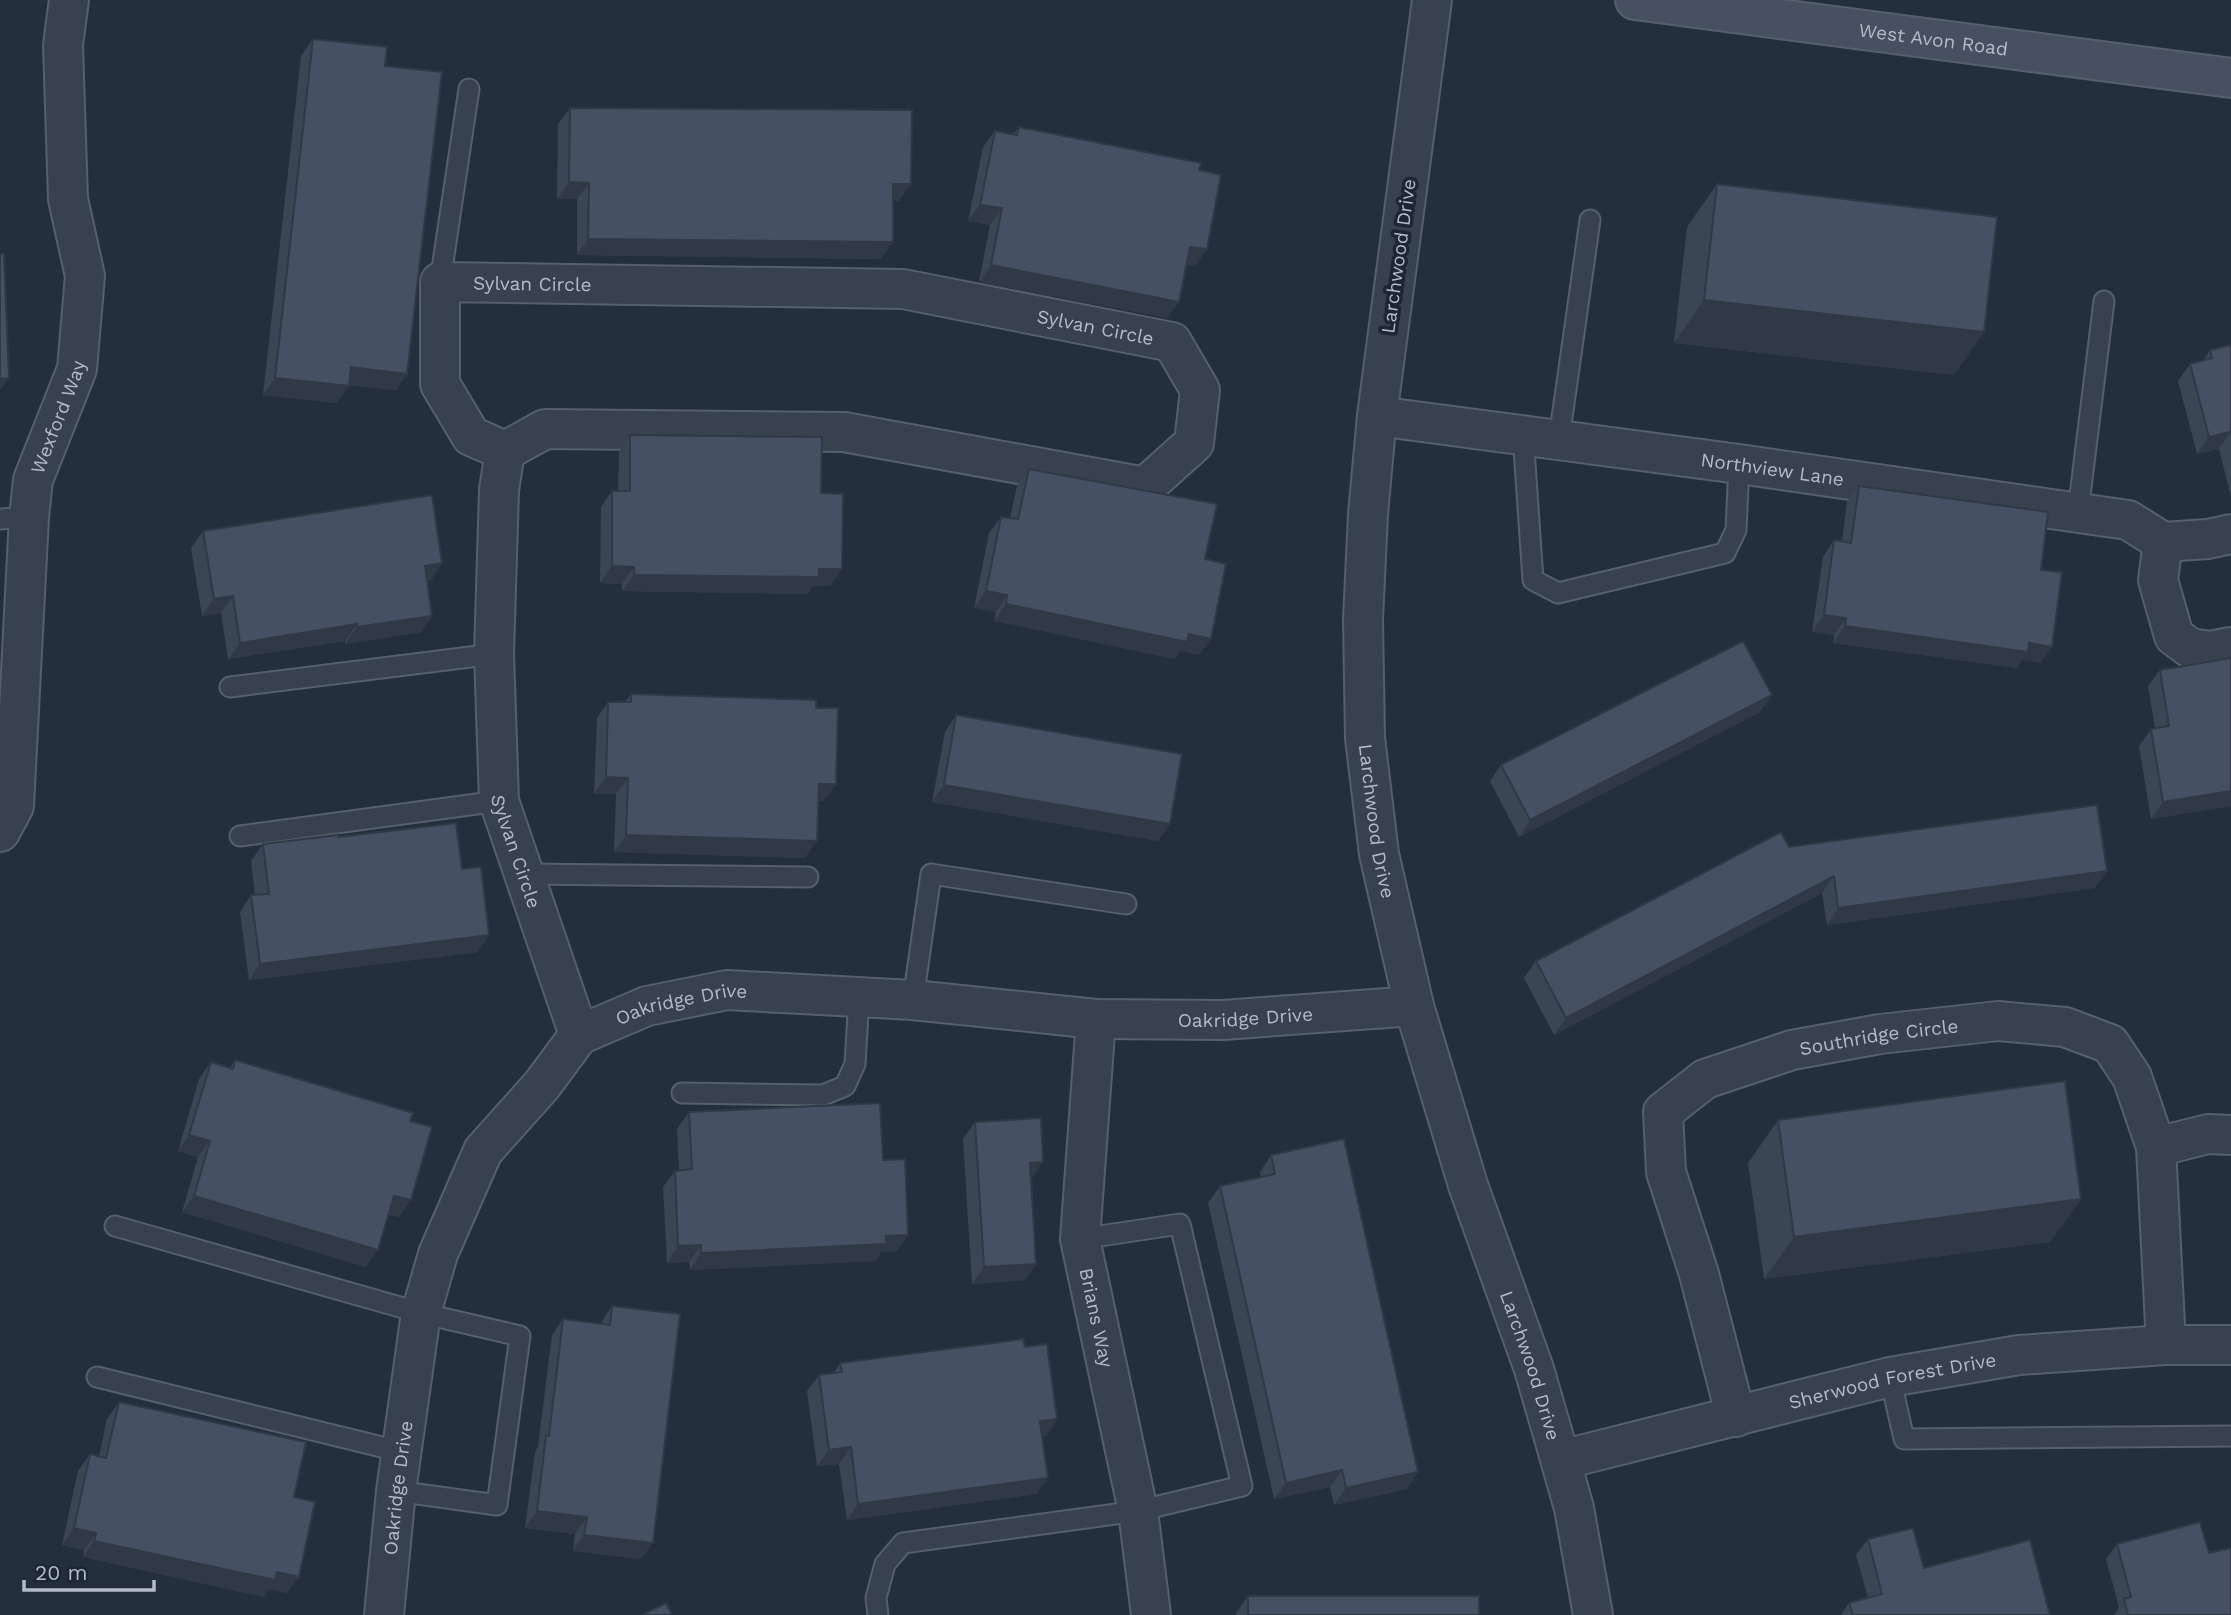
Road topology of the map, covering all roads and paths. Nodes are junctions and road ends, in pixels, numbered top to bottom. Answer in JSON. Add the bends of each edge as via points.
{"nodes":[{"id":1,"x":69,"y":0,"type":"edge"},
{"id":2,"x":1432,"y":0,"type":"edge"},
{"id":3,"x":1635,"y":0,"type":"edge"},
{"id":4,"x":2231,"y":78,"type":"edge"},
{"id":5,"x":469,"y":89,"type":"dead end"},
{"id":6,"x":1590,"y":220,"type":"dead end"},
{"id":7,"x":440,"y":282,"type":"junction"},
{"id":8,"x":2104,"y":301,"type":"dead end"},
{"id":9,"x":1377,"y":416,"type":"junction"},
{"id":10,"x":1541,"y":437,"type":"junction"},
{"id":11,"x":505,"y":451,"type":"junction"},
{"id":12,"x":1739,"y":464,"type":"junction"},
{"id":13,"x":2078,"y":512,"type":"junction"},
{"id":14,"x":14,"y":518,"type":"edge"},
{"id":15,"x":2231,"y":534,"type":"edge"},
{"id":16,"x":2164,"y":542,"type":"junction"},
{"id":17,"x":2231,"y":647,"type":"edge"},
{"id":18,"x":494,"y":654,"type":"junction"},
{"id":19,"x":229,"y":687,"type":"dead end"},
{"id":20,"x":499,"y":801,"type":"junction"},
{"id":21,"x":5,"y":815,"type":"edge"},
{"id":22,"x":240,"y":836,"type":"dead end"},
{"id":23,"x":525,"y":874,"type":"junction"},
{"id":24,"x":808,"y":877,"type":"dead end"},
{"id":25,"x":1126,"y":904,"type":"dead end"},
{"id":26,"x":859,"y":997,"type":"junction"},
{"id":27,"x":913,"y":1000,"type":"junction"},
{"id":28,"x":1414,"y":1006,"type":"junction"},
{"id":29,"x":1096,"y":1019,"type":"junction"},
{"id":30,"x":579,"y":1035,"type":"junction"},
{"id":31,"x":682,"y":1093,"type":"dead end"},
{"id":32,"x":2231,"y":1135,"type":"edge"},
{"id":33,"x":2156,"y":1147,"type":"junction"},
{"id":34,"x":115,"y":1226,"type":"dead end"},
{"id":35,"x":1080,"y":1239,"type":"junction"},
{"id":36,"x":421,"y":1313,"type":"junction"},
{"id":37,"x":2166,"y":1345,"type":"junction"},
{"id":38,"x":2231,"y":1345,"type":"edge"},
{"id":39,"x":97,"y":1377,"type":"dead end"},
{"id":40,"x":1890,"y":1377,"type":"junction"},
{"id":41,"x":1736,"y":1417,"type":"junction"},
{"id":42,"x":2231,"y":1436,"type":"edge"},
{"id":43,"x":402,"y":1451,"type":"junction"},
{"id":44,"x":1561,"y":1460,"type":"junction"},
{"id":45,"x":397,"y":1491,"type":"junction"},
{"id":46,"x":1138,"y":1511,"type":"junction"},
{"id":47,"x":384,"y":1615,"type":"edge"},
{"id":48,"x":878,"y":1615,"type":"edge"},
{"id":49,"x":1151,"y":1615,"type":"edge"},
{"id":50,"x":1593,"y":1615,"type":"edge"}],
"edges":[{"from":1,"to":14,"type":"street","name":"Wexford Way","via":[[63,45],[68,199],[85,276],[77,369]]},
{"from":2,"to":9,"type":"street","name":"Larchwood Drive"},
{"from":3,"to":4,"type":"main road","name":"West Avon Road"},
{"from":5,"to":7,"type":"lane"},
{"from":6,"to":10,"type":"lane"},
{"from":7,"to":11,"type":"street","via":[[440,384],[471,436]]},
{"from":7,"to":11,"type":"street","name":"Sylvan Circle","via":[[902,289],[1172,342],[1200,390],[1194,443],[1144,486],[845,432],[545,429]]},
{"from":8,"to":13,"type":"lane"},
{"from":9,"to":10,"type":"street","name":"Northview Lane"},
{"from":9,"to":28,"type":"street","name":"Larchwood Drive","via":[[1363,619],[1365,737],[1379,854]]},
{"from":10,"to":12,"type":"street","name":"Northview Lane"},
{"from":10,"to":12,"type":"lane","via":[[1534,580],[1558,593],[1725,553],[1736,530]]},
{"from":11,"to":18,"type":"street","name":"Sylvan Circle","via":[[499,490]]},
{"from":12,"to":13,"type":"street","name":"Northview Lane"},
{"from":13,"to":16,"type":"street","name":"Northview Lane","via":[[2128,520]]},
{"from":14,"to":21,"type":"street","name":"Wexford Way"},
{"from":15,"to":16,"type":"street"},
{"from":16,"to":17,"type":"street","via":[[2158,580],[2174,636],[2190,648]]},
{"from":18,"to":19,"type":"lane"},
{"from":18,"to":20,"type":"street","name":"Sylvan Circle"},
{"from":20,"to":22,"type":"lane"},
{"from":20,"to":23,"type":"street","name":"Sylvan Circle"},
{"from":23,"to":24,"type":"lane"},
{"from":23,"to":30,"type":"street","name":"Sylvan Circle"},
{"from":25,"to":27,"type":"lane","via":[[931,874]]},
{"from":26,"to":27,"type":"street","name":"Oakridge Drive"},
{"from":26,"to":30,"type":"street","name":"Oakridge Drive","via":[[727,990],[647,1006]]},
{"from":26,"to":31,"type":"lane","via":[[855,1064],[845,1086],[823,1095]]},
{"from":27,"to":29,"type":"street","name":"Oakridge Drive"},
{"from":28,"to":29,"type":"street","name":"Oakridge Drive","via":[[1223,1020]]},
{"from":28,"to":44,"type":"street","name":"Larchwood Drive","via":[[1468,1185],[1534,1369]]},
{"from":29,"to":35,"type":"street","name":"Brians Way"},
{"from":30,"to":36,"type":"street","name":"Oakridge Drive","via":[[483,1152],[438,1254]]},
{"from":32,"to":33,"type":"street","via":[[2208,1134]]},
{"from":33,"to":37,"type":"street","name":"Southridge Circle"},
{"from":33,"to":41,"type":"street","name":"Southridge Circle","via":[[2132,1076],[2110,1044],[2065,1027],[1998,1021],[1880,1034],[1792,1050],[1705,1079],[1663,1112],[1666,1172],[1699,1273]]},
{"from":34,"to":36,"type":"lane"},
{"from":35,"to":46,"type":"street","name":"Brians Way"},
{"from":35,"to":46,"type":"lane","via":[[1180,1224],[1242,1486]]},
{"from":36,"to":43,"type":"street","name":"Oakridge Drive"},
{"from":36,"to":45,"type":"lane","via":[[520,1336],[497,1505]]},
{"from":37,"to":38,"type":"street","name":"Sherwood Forest Drive"},
{"from":37,"to":40,"type":"street","name":"Sherwood Forest Drive","via":[[2019,1355]]},
{"from":39,"to":43,"type":"lane"},
{"from":40,"to":41,"type":"street","name":"Sherwood Forest Drive"},
{"from":40,"to":42,"type":"lane","via":[[1904,1439]]},
{"from":41,"to":44,"type":"street","name":"Sherwood Forest Drive"},
{"from":43,"to":45,"type":"street","name":"Oakridge Drive"},
{"from":44,"to":50,"type":"street","name":"Larchwood Drive"},
{"from":45,"to":47,"type":"street","name":"Oakridge Drive"},
{"from":46,"to":48,"type":"lane","via":[[903,1543],[885,1564],[876,1598]]},
{"from":46,"to":49,"type":"street","name":"Brians Way"}]}
